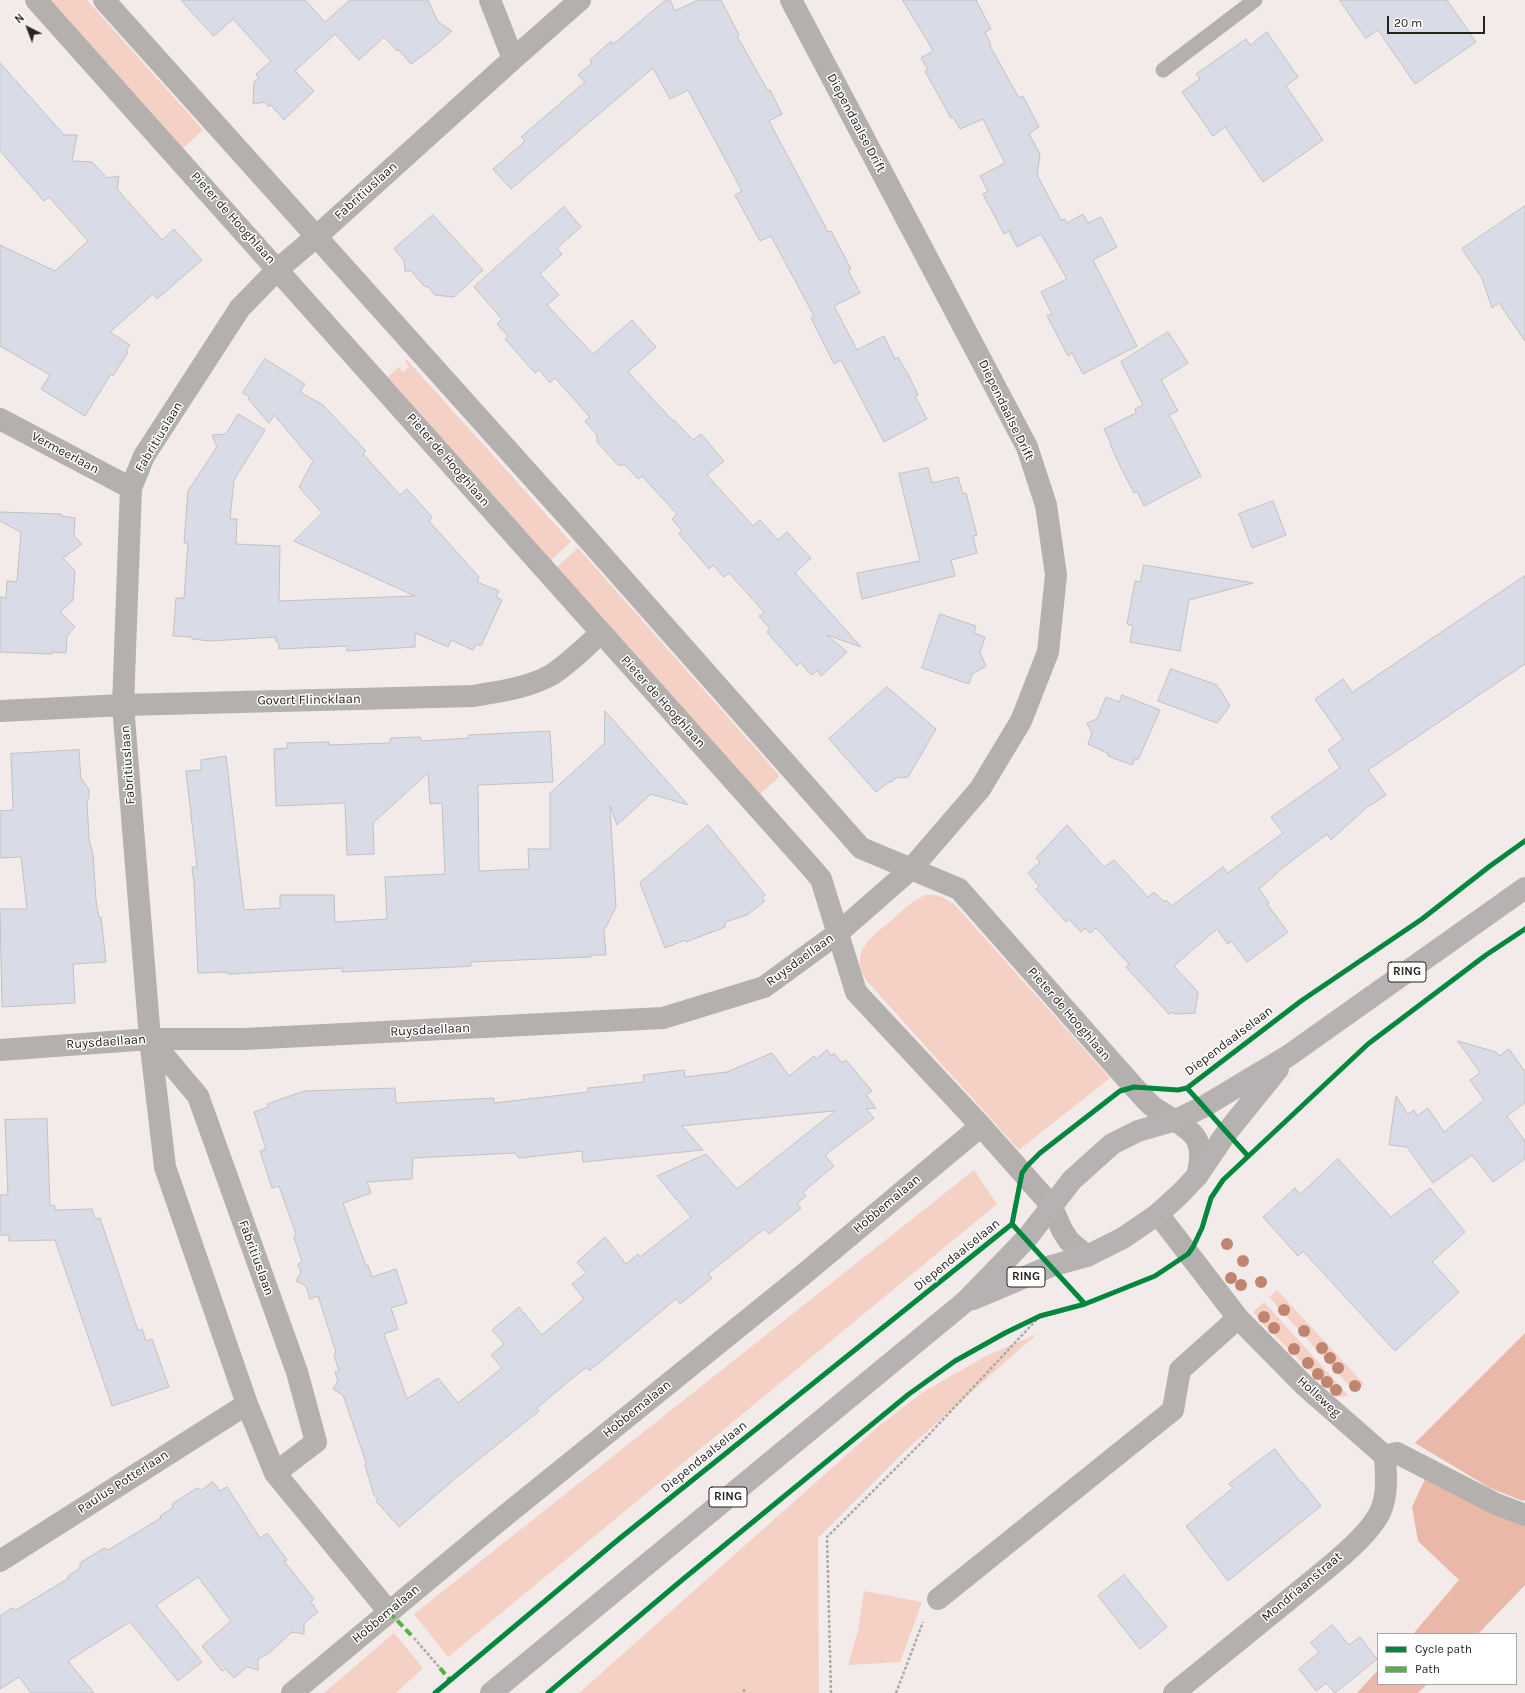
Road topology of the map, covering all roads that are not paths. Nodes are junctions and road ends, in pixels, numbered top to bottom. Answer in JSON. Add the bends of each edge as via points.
{"nodes":[{"id":1,"x":36,"y":0,"type":"edge"},
{"id":2,"x":104,"y":0,"type":"edge"},
{"id":3,"x":490,"y":0,"type":"edge"},
{"id":4,"x":580,"y":0,"type":"edge"},
{"id":5,"x":791,"y":0,"type":"edge"},
{"id":6,"x":1255,"y":0,"type":"edge"},
{"id":7,"x":513,"y":58,"type":"junction"},
{"id":8,"x":1163,"y":70,"type":"dead end"},
{"id":9,"x":317,"y":236,"type":"junction"},
{"id":10,"x":278,"y":269,"type":"junction"},
{"id":11,"x":0,"y":419,"type":"edge"},
{"id":12,"x":131,"y":488,"type":"junction"},
{"id":13,"x":601,"y":633,"type":"junction"},
{"id":14,"x":123,"y":705,"type":"junction"},
{"id":15,"x":0,"y":711,"type":"edge"},
{"id":16,"x":911,"y":869,"type":"junction"},
{"id":17,"x":1525,"y":888,"type":"edge"},
{"id":18,"x":838,"y":933,"type":"junction"},
{"id":19,"x":150,"y":1039,"type":"junction"},
{"id":20,"x":0,"y":1050,"type":"edge"},
{"id":21,"x":1288,"y":1056,"type":"junction"},
{"id":22,"x":1176,"y":1120,"type":"junction"},
{"id":23,"x":981,"y":1126,"type":"junction"},
{"id":24,"x":1197,"y":1176,"type":"junction"},
{"id":25,"x":1051,"y":1205,"type":"junction"},
{"id":26,"x":1158,"y":1214,"type":"junction"},
{"id":27,"x":1087,"y":1256,"type":"junction"},
{"id":28,"x":966,"y":1301,"type":"junction"},
{"id":29,"x":1238,"y":1318,"type":"junction"},
{"id":30,"x":247,"y":1404,"type":"junction"},
{"id":31,"x":1385,"y":1456,"type":"junction"},
{"id":32,"x":275,"y":1472,"type":"junction"},
{"id":33,"x":1525,"y":1515,"type":"edge"},
{"id":34,"x":0,"y":1561,"type":"edge"},
{"id":35,"x":938,"y":1599,"type":"road end"},
{"id":36,"x":389,"y":1612,"type":"junction"},
{"id":37,"x":292,"y":1693,"type":"edge"},
{"id":38,"x":491,"y":1693,"type":"edge"},
{"id":39,"x":1174,"y":1693,"type":"edge"}],
"edges":[{"from":1,"to":10,"type":"street","name":"Pieter de Hooghlaan"},
{"from":2,"to":9,"type":"street","name":"Pieter de Hooghlaan"},
{"from":3,"to":7,"type":"street"},
{"from":4,"to":7,"type":"street","name":"Fabritiuslaan"},
{"from":5,"to":16,"type":"street","name":"Diependaalse Drift","via":[[1027,447],[1046,505],[1056,575],[1048,652],[1021,721],[980,789]]},
{"from":6,"to":8,"type":"lane"},
{"from":7,"to":9,"type":"street","name":"Fabritiuslaan"},
{"from":9,"to":10,"type":"street","name":"Fabritiuslaan"},
{"from":9,"to":16,"type":"street","name":"Pieter de Hooghlaan","via":[[861,848]]},
{"from":10,"to":12,"type":"street","name":"Fabritiuslaan","via":[[240,308],[144,456]]},
{"from":10,"to":13,"type":"street","name":"Pieter de Hooghlaan"},
{"from":11,"to":12,"type":"street","name":"Vermeerlaan"},
{"from":12,"to":14,"type":"street","name":"Fabritiuslaan"},
{"from":13,"to":14,"type":"street","name":"Govert Flincklaan","via":[[551,674],[515,689],[474,696]]},
{"from":13,"to":18,"type":"street","name":"Pieter de Hooghlaan","via":[[821,879]]},
{"from":14,"to":15,"type":"street","name":"Govert Flincklaan"},
{"from":14,"to":19,"type":"street","name":"Fabritiuslaan"},
{"from":16,"to":18,"type":"street"},
{"from":16,"to":22,"type":"street","name":"Pieter de Hooghlaan","via":[[959,889],[1134,1087],[1155,1108]]},
{"from":17,"to":21,"type":"main road","number":"RING"},
{"from":18,"to":19,"type":"street","name":"Ruysdaellaan","via":[[764,987],[663,1018],[244,1039]]},
{"from":18,"to":23,"type":"street","name":"Pieter de Hooghlaan","via":[[856,992]]},
{"from":19,"to":20,"type":"street","name":"Ruysdaellaan"},
{"from":19,"to":30,"type":"street","name":"Fabritiuslaan","via":[[166,1166]]},
{"from":19,"to":32,"type":"street","name":"Fabritiuslaan","via":[[198,1096],[297,1372],[316,1442]]},
{"from":21,"to":22,"type":"main road","number":"RING","via":[[1203,1107]]},
{"from":21,"to":24,"type":"main road","number":"RING","via":[[1227,1132]]},
{"from":22,"to":24,"type":"street","name":"Pieter de Hooghlaan","via":[[1191,1130],[1200,1148]]},
{"from":22,"to":25,"type":"main road","number":"RING","via":[[1138,1131],[1112,1144],[1072,1180]]},
{"from":23,"to":25,"type":"street","name":"Pieter de Hooghlaan"},
{"from":23,"to":36,"type":"street","name":"Hobbemalaan","via":[[798,1279]]},
{"from":24,"to":26,"type":"main road","number":"RING"},
{"from":25,"to":27,"type":"street","name":"Pieter de Hooghlaan","via":[[1069,1241]]},
{"from":25,"to":28,"type":"main road","number":"RING","via":[[1027,1238]]},
{"from":26,"to":27,"type":"main road","number":"RING","via":[[1123,1238]]},
{"from":26,"to":29,"type":"street","name":"Holleweg"},
{"from":27,"to":28,"type":"main road","number":"RING","via":[[1051,1266]]},
{"from":28,"to":38,"type":"main road","number":"RING"},
{"from":29,"to":31,"type":"street","name":"Holleweg","via":[[1305,1386]]},
{"from":29,"to":35,"type":"street","via":[[1180,1370],[1172,1410]]},
{"from":30,"to":32,"type":"street","name":"Fabritiuslaan"},
{"from":30,"to":34,"type":"street","name":"Paulus Potterlaan"},
{"from":31,"to":33,"type":"street","via":[[1397,1453],[1496,1504]]},
{"from":31,"to":39,"type":"street","name":"Mondriaanstraat","via":[[1386,1495],[1382,1510],[1374,1523],[1325,1570]]},
{"from":32,"to":36,"type":"street","name":"Fabritiuslaan"},
{"from":36,"to":37,"type":"street","name":"Hobbemalaan"}]}
